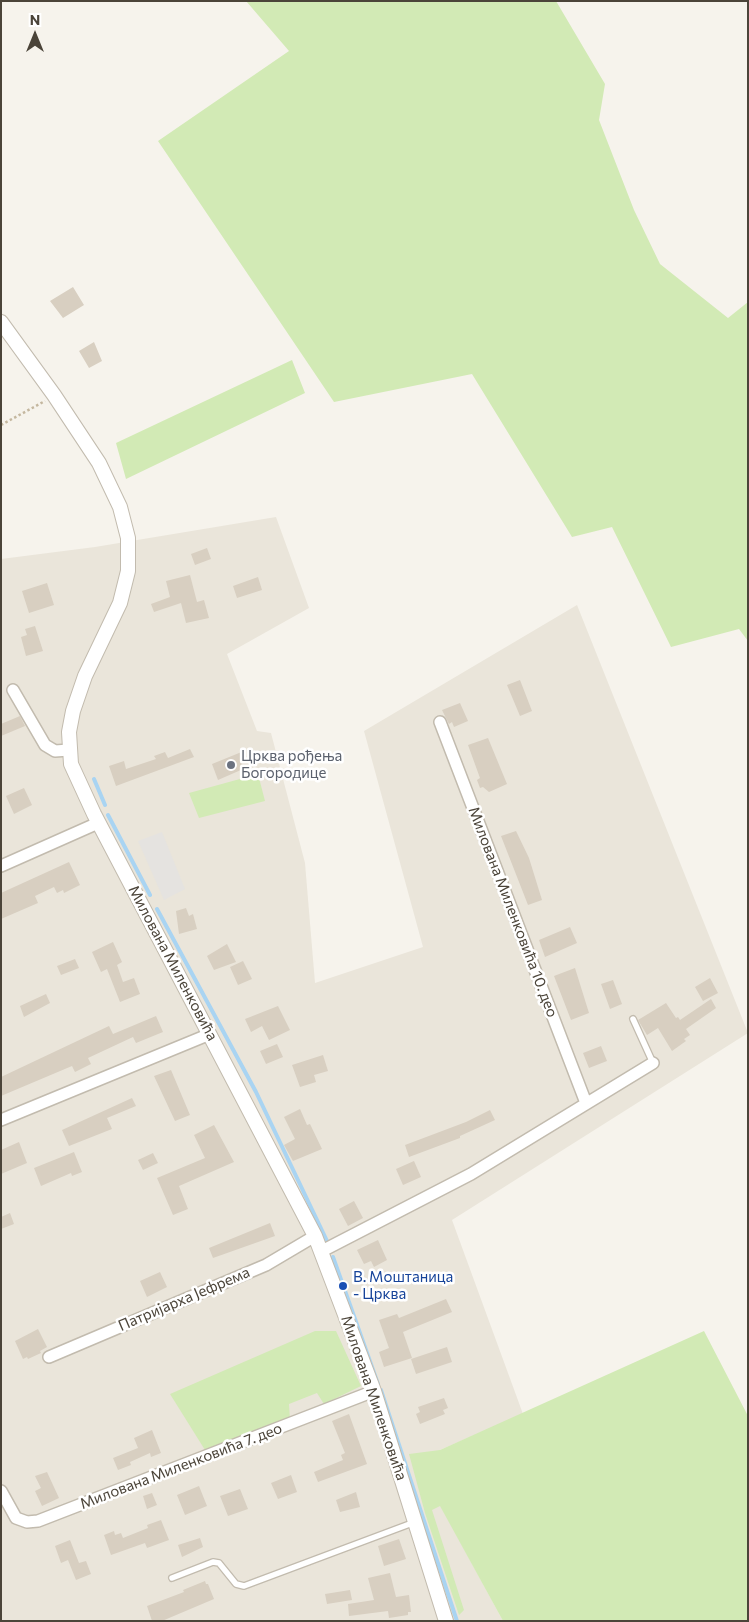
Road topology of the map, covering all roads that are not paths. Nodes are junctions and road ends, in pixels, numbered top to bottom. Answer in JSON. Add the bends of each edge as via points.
{"nodes":[{"id":1,"x":1,"y":322,"type":"edge"},
{"id":2,"x":14,"y":690,"type":"dead end"},
{"id":3,"x":440,"y":722,"type":"dead end"},
{"id":4,"x":69,"y":750,"type":"junction"},
{"id":5,"x":98,"y":823,"type":"junction"},
{"id":6,"x":1,"y":866,"type":"edge"},
{"id":7,"x":633,"y":1019,"type":"dead end"},
{"id":8,"x":210,"y":1034,"type":"junction"},
{"id":9,"x":653,"y":1063,"type":"joint"},
{"id":10,"x":586,"y":1103,"type":"junction"},
{"id":11,"x":1,"y":1120,"type":"edge"},
{"id":12,"x":315,"y":1236,"type":"junction"},
{"id":13,"x":322,"y":1251,"type":"junction"},
{"id":14,"x":49,"y":1357,"type":"dead end"},
{"id":15,"x":374,"y":1392,"type":"junction"},
{"id":16,"x":1,"y":1491,"type":"edge"},
{"id":17,"x":416,"y":1521,"type":"junction"},
{"id":18,"x":172,"y":1578,"type":"dead end"},
{"id":19,"x":446,"y":1621,"type":"edge"}],
"edges":[{"from":1,"to":4,"type":"street","name":"Милована Миленковића","via":[[99,463],[124,524],[129,557],[120,603],[78,692],[69,732]]},
{"from":2,"to":4,"type":"street","via":[[45,746],[55,751]]},
{"from":3,"to":10,"type":"street","name":"Милована Миленковића 10. део"},
{"from":4,"to":5,"type":"street","name":"Милована Миленковића","via":[[71,764]]},
{"from":5,"to":6,"type":"street"},
{"from":5,"to":8,"type":"street","name":"Милована Миленковића"},
{"from":7,"to":9,"type":"lane"},
{"from":8,"to":11,"type":"street"},
{"from":8,"to":12,"type":"street","name":"Милована Миленковића"},
{"from":9,"to":10,"type":"street"},
{"from":10,"to":13,"type":"street","via":[[471,1174]]},
{"from":12,"to":13,"type":"street","name":"Милована Миленковића"},
{"from":12,"to":14,"type":"street","name":"Патријарха Јефрема","via":[[266,1265]]},
{"from":13,"to":15,"type":"street","name":"Милована Миленковића"},
{"from":15,"to":16,"type":"street","name":"Милована Миленковића 7. део","via":[[38,1521],[16,1518]]},
{"from":15,"to":17,"type":"street","name":"Милована Миленковића"},
{"from":17,"to":18,"type":"lane","via":[[244,1586],[230,1580],[223,1568],[213,1562]]},
{"from":17,"to":19,"type":"street","name":"Милована Миленковића"}]}
